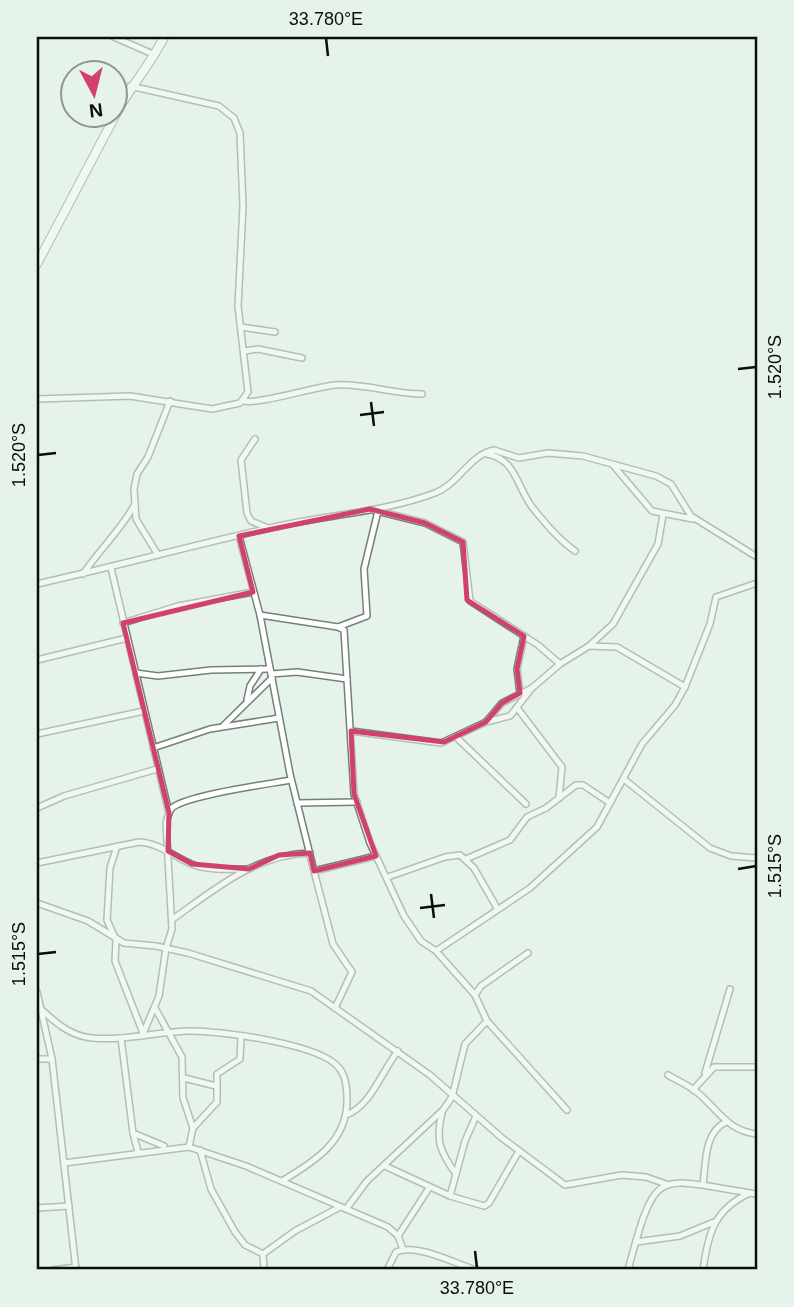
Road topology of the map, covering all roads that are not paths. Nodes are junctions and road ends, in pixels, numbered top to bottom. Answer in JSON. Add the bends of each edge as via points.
{"nodes":[{"id":1,"x":114,"y":37,"type":"edge"},
{"id":2,"x":164,"y":37,"type":"edge"},
{"id":3,"x":155,"y":55,"type":"junction"},
{"id":4,"x":130,"y":86,"type":"joint"},
{"id":5,"x":107,"y":130,"type":"edge"},
{"id":6,"x":40,"y":253,"type":"edge"},
{"id":7,"x":37,"y":264,"type":"edge"},
{"id":8,"x":242,"y":327,"type":"junction"},
{"id":9,"x":275,"y":332,"type":"dead end"},
{"id":10,"x":245,"y":351,"type":"junction"},
{"id":11,"x":302,"y":358,"type":"dead end"},
{"id":12,"x":422,"y":394,"type":"dead end"},
{"id":13,"x":37,"y":399,"type":"edge"},
{"id":14,"x":170,"y":401,"type":"junction"},
{"id":15,"x":244,"y":401,"type":"junction"},
{"id":16,"x":255,"y":439,"type":"dead end"},
{"id":17,"x":484,"y":453,"type":"junction"},
{"id":18,"x":614,"y":465,"type":"junction"},
{"id":19,"x":135,"y":504,"type":"junction"},
{"id":20,"x":370,"y":509,"type":"junction"},
{"id":21,"x":378,"y":511,"type":"junction"},
{"id":22,"x":663,"y":515,"type":"junction"},
{"id":23,"x":696,"y":519,"type":"junction"},
{"id":24,"x":268,"y":528,"type":"junction"},
{"id":25,"x":239,"y":536,"type":"junction"},
{"id":26,"x":575,"y":551,"type":"dead end"},
{"id":27,"x":158,"y":555,"type":"junction"},
{"id":28,"x":757,"y":557,"type":"edge"},
{"id":29,"x":111,"y":568,"type":"junction"},
{"id":30,"x":83,"y":574,"type":"junction"},
{"id":31,"x":757,"y":583,"type":"edge"},
{"id":32,"x":37,"y":584,"type":"edge"},
{"id":33,"x":253,"y":592,"type":"junction"},
{"id":34,"x":260,"y":615,"type":"junction"},
{"id":35,"x":123,"y":623,"type":"junction"},
{"id":36,"x":338,"y":627,"type":"junction"},
{"id":37,"x":524,"y":636,"type":"junction"},
{"id":38,"x":127,"y":638,"type":"junction"},
{"id":39,"x":589,"y":646,"type":"junction"},
{"id":40,"x":37,"y":660,"type":"edge"},
{"id":41,"x":560,"y":664,"type":"junction"},
{"id":42,"x":261,"y":669,"type":"junction"},
{"id":43,"x":135,"y":673,"type":"junction"},
{"id":44,"x":271,"y":674,"type":"junction"},
{"id":45,"x":347,"y":679,"type":"junction"},
{"id":46,"x":685,"y":687,"type":"junction"},
{"id":47,"x":532,"y":688,"type":"junction"},
{"id":48,"x":520,"y":693,"type":"junction"},
{"id":49,"x":247,"y":700,"type":"junction"},
{"id":50,"x":518,"y":709,"type":"junction"},
{"id":51,"x":144,"y":711,"type":"junction"},
{"id":52,"x":279,"y":718,"type":"junction"},
{"id":53,"x":486,"y":722,"type":"junction"},
{"id":54,"x":223,"y":726,"type":"junction"},
{"id":55,"x":351,"y":731,"type":"junction"},
{"id":56,"x":37,"y":734,"type":"edge"},
{"id":57,"x":456,"y":737,"type":"junction"},
{"id":58,"x":153,"y":748,"type":"junction"},
{"id":59,"x":157,"y":769,"type":"junction"},
{"id":60,"x":291,"y":780,"type":"junction"},
{"id":61,"x":625,"y":780,"type":"junction"},
{"id":62,"x":559,"y":798,"type":"junction"},
{"id":63,"x":357,"y":802,"type":"junction"},
{"id":64,"x":297,"y":803,"type":"junction"},
{"id":65,"x":610,"y":803,"type":"junction"},
{"id":66,"x":526,"y":804,"type":"dead end"},
{"id":67,"x":37,"y":808,"type":"edge"},
{"id":68,"x":169,"y":813,"type":"junction"},
{"id":69,"x":117,"y":846,"type":"junction"},
{"id":70,"x":168,"y":851,"type":"junction"},
{"id":71,"x":310,"y":853,"type":"junction"},
{"id":72,"x":376,"y":856,"type":"junction"},
{"id":73,"x":757,"y":858,"type":"edge"},
{"id":74,"x":466,"y":859,"type":"junction"},
{"id":75,"x":37,"y":863,"type":"edge"},
{"id":76,"x":249,"y":869,"type":"junction"},
{"id":77,"x":314,"y":871,"type":"junction"},
{"id":78,"x":388,"y":877,"type":"junction"},
{"id":79,"x":37,"y":903,"type":"edge"},
{"id":80,"x":497,"y":908,"type":"junction"},
{"id":81,"x":173,"y":919,"type":"junction"},
{"id":82,"x":116,"y":940,"type":"junction"},
{"id":83,"x":166,"y":948,"type":"junction"},
{"id":84,"x":436,"y":951,"type":"junction"},
{"id":85,"x":528,"y":953,"type":"dead end"},
{"id":86,"x":730,"y":989,"type":"dead end"},
{"id":87,"x":37,"y":992,"type":"edge"},
{"id":88,"x":475,"y":995,"type":"junction"},
{"id":89,"x":155,"y":1008,"type":"junction"},
{"id":90,"x":335,"y":1008,"type":"junction"},
{"id":91,"x":42,"y":1010,"type":"junction"},
{"id":92,"x":486,"y":1021,"type":"junction"},
{"id":93,"x":169,"y":1032,"type":"junction"},
{"id":94,"x":143,"y":1034,"type":"junction"},
{"id":95,"x":241,"y":1037,"type":"junction"},
{"id":96,"x":121,"y":1038,"type":"junction"},
{"id":97,"x":398,"y":1051,"type":"junction"},
{"id":98,"x":37,"y":1059,"type":"edge"},
{"id":99,"x":52,"y":1059,"type":"junction"},
{"id":100,"x":757,"y":1068,"type":"edge"},
{"id":101,"x":705,"y":1073,"type":"junction"},
{"id":102,"x":668,"y":1075,"type":"dead end"},
{"id":103,"x":184,"y":1078,"type":"junction"},
{"id":104,"x":216,"y":1086,"type":"junction"},
{"id":105,"x":693,"y":1090,"type":"junction"},
{"id":106,"x":452,"y":1097,"type":"junction"},
{"id":107,"x":443,"y":1110,"type":"junction"},
{"id":108,"x":567,"y":1110,"type":"dead end"},
{"id":109,"x":346,"y":1115,"type":"junction"},
{"id":110,"x":476,"y":1116,"type":"junction"},
{"id":111,"x":726,"y":1122,"type":"junction"},
{"id":112,"x":193,"y":1128,"type":"junction"},
{"id":113,"x":134,"y":1133,"type":"junction"},
{"id":114,"x":757,"y":1134,"type":"edge"},
{"id":115,"x":189,"y":1147,"type":"junction"},
{"id":116,"x":167,"y":1148,"type":"junction"},
{"id":117,"x":200,"y":1150,"type":"junction"},
{"id":118,"x":519,"y":1151,"type":"junction"},
{"id":119,"x":138,"y":1152,"type":"junction"},
{"id":120,"x":64,"y":1163,"type":"junction"},
{"id":121,"x":385,"y":1166,"type":"junction"},
{"id":122,"x":456,"y":1174,"type":"junction"},
{"id":123,"x":282,"y":1181,"type":"junction"},
{"id":124,"x":666,"y":1184,"type":"junction"},
{"id":125,"x":703,"y":1184,"type":"junction"},
{"id":126,"x":429,"y":1188,"type":"junction"},
{"id":127,"x":750,"y":1193,"type":"junction"},
{"id":128,"x":757,"y":1194,"type":"edge"},
{"id":129,"x":450,"y":1196,"type":"junction"},
{"id":130,"x":69,"y":1206,"type":"junction"},
{"id":131,"x":37,"y":1208,"type":"edge"},
{"id":132,"x":343,"y":1208,"type":"junction"},
{"id":133,"x":713,"y":1222,"type":"junction"},
{"id":134,"x":398,"y":1236,"type":"junction"},
{"id":135,"x":636,"y":1242,"type":"junction"},
{"id":136,"x":403,"y":1249,"type":"junction"},
{"id":137,"x":263,"y":1254,"type":"junction"},
{"id":138,"x":454,"y":1267,"type":"edge"},
{"id":139,"x":76,"y":1269,"type":"edge"},
{"id":140,"x":52,"y":1270,"type":"edge"},
{"id":141,"x":264,"y":1270,"type":"edge"},
{"id":142,"x":387,"y":1270,"type":"edge"},
{"id":143,"x":477,"y":1270,"type":"edge"},
{"id":144,"x":628,"y":1270,"type":"edge"},
{"id":145,"x":703,"y":1270,"type":"edge"}],
"edges":[{"from":1,"to":3,"type":"street"},
{"from":2,"to":3,"type":"main road"},
{"from":3,"to":4,"type":"main road"},
{"from":4,"to":8,"type":"street","via":[[219,106],[237,122],[242,158],[238,306]]},
{"from":5,"to":6,"type":"main road"},
{"from":6,"to":7,"type":"main road"},
{"from":8,"to":9,"type":"street"},
{"from":8,"to":10,"type":"street"},
{"from":10,"to":11,"type":"street","via":[[258,349]]},
{"from":10,"to":15,"type":"street","via":[[248,391]]},
{"from":12,"to":15,"type":"street","via":[[337,385],[279,394],[256,403]]},
{"from":13,"to":14,"type":"street","via":[[120,396]]},
{"from":14,"to":15,"type":"street","via":[[212,409]]},
{"from":14,"to":19,"type":"street","via":[[137,474]]},
{"from":16,"to":24,"type":"street","via":[[241,460],[247,513],[251,521]]},
{"from":17,"to":18,"type":"street","via":[[494,450],[519,458],[565,454]]},
{"from":17,"to":20,"type":"street","via":[[435,493]]},
{"from":17,"to":26,"type":"street","via":[[508,464],[533,509],[560,541]]},
{"from":18,"to":22,"type":"street","via":[[648,507]]},
{"from":18,"to":23,"type":"street","via":[[671,484]]},
{"from":19,"to":27,"type":"street","via":[[136,519]]},
{"from":19,"to":30,"type":"street","via":[[126,523]]},
{"from":20,"to":21,"type":"street"},
{"from":20,"to":24,"type":"street"},
{"from":21,"to":36,"type":"street","via":[[365,569],[367,616]]},
{"from":21,"to":37,"type":"street","via":[[425,523],[463,542],[470,601]]},
{"from":22,"to":23,"type":"street"},
{"from":22,"to":39,"type":"street","via":[[659,541],[620,614]]},
{"from":23,"to":28,"type":"street"},
{"from":24,"to":25,"type":"street"},
{"from":25,"to":27,"type":"street"},
{"from":25,"to":33,"type":"street"},
{"from":27,"to":29,"type":"street"},
{"from":29,"to":30,"type":"street"},
{"from":29,"to":35,"type":"street"},
{"from":30,"to":32,"type":"street"},
{"from":31,"to":46,"type":"street","via":[[716,597]]},
{"from":33,"to":34,"type":"street"},
{"from":33,"to":35,"type":"street","via":[[178,606]]},
{"from":34,"to":36,"type":"street"},
{"from":34,"to":44,"type":"street"},
{"from":35,"to":38,"type":"street"},
{"from":36,"to":45,"type":"street","via":[[346,636]]},
{"from":37,"to":41,"type":"street"},
{"from":37,"to":48,"type":"street","via":[[517,669]]},
{"from":38,"to":40,"type":"street"},
{"from":38,"to":43,"type":"street"},
{"from":39,"to":41,"type":"street"},
{"from":39,"to":46,"type":"street","via":[[617,647]]},
{"from":41,"to":47,"type":"street"},
{"from":42,"to":43,"type":"street","via":[[158,676]]},
{"from":42,"to":44,"type":"street"},
{"from":42,"to":49,"type":"street"},
{"from":43,"to":51,"type":"street"},
{"from":44,"to":45,"type":"street","via":[[297,672]]},
{"from":44,"to":49,"type":"street"},
{"from":44,"to":52,"type":"street"},
{"from":45,"to":55,"type":"street"},
{"from":46,"to":61,"type":"street","via":[[642,744]]},
{"from":47,"to":48,"type":"street"},
{"from":47,"to":50,"type":"street"},
{"from":48,"to":53,"type":"street","via":[[502,703]]},
{"from":49,"to":54,"type":"street"},
{"from":50,"to":53,"type":"street","via":[[503,720]]},
{"from":50,"to":62,"type":"street","via":[[562,767]]},
{"from":51,"to":56,"type":"street"},
{"from":51,"to":58,"type":"street"},
{"from":52,"to":54,"type":"street"},
{"from":52,"to":60,"type":"street"},
{"from":53,"to":57,"type":"street"},
{"from":54,"to":58,"type":"street"},
{"from":55,"to":57,"type":"street","via":[[441,743]]},
{"from":55,"to":63,"type":"street"},
{"from":57,"to":66,"type":"street"},
{"from":58,"to":59,"type":"street"},
{"from":59,"to":67,"type":"street"},
{"from":59,"to":68,"type":"street"},
{"from":60,"to":64,"type":"street"},
{"from":60,"to":68,"type":"street","via":[[204,798]]},
{"from":61,"to":65,"type":"street"},
{"from":61,"to":73,"type":"street","via":[[710,848]]},
{"from":62,"to":65,"type":"street","via":[[580,785]]},
{"from":62,"to":74,"type":"street","via":[[527,817],[510,840]]},
{"from":63,"to":64,"type":"street"},
{"from":63,"to":72,"type":"street"},
{"from":64,"to":71,"type":"street"},
{"from":65,"to":80,"type":"street","via":[[586,839],[530,888]]},
{"from":68,"to":70,"type":"street"},
{"from":69,"to":70,"type":"street","via":[[149,842]]},
{"from":69,"to":75,"type":"street"},
{"from":69,"to":82,"type":"street","via":[[106,911]]},
{"from":70,"to":76,"type":"street","via":[[208,868]]},
{"from":70,"to":81,"type":"street"},
{"from":71,"to":76,"type":"street","via":[[279,855]]},
{"from":71,"to":77,"type":"street"},
{"from":72,"to":77,"type":"street"},
{"from":72,"to":78,"type":"street"},
{"from":74,"to":78,"type":"street","via":[[453,855]]},
{"from":74,"to":80,"type":"street"},
{"from":76,"to":81,"type":"street"},
{"from":77,"to":90,"type":"street","via":[[333,944],[353,974]]},
{"from":78,"to":84,"type":"street","via":[[412,930]]},
{"from":79,"to":82,"type":"street","via":[[88,921]]},
{"from":80,"to":84,"type":"street"},
{"from":81,"to":83,"type":"street"},
{"from":82,"to":83,"type":"street"},
{"from":82,"to":94,"type":"street","via":[[115,961]]},
{"from":83,"to":89,"type":"street"},
{"from":83,"to":90,"type":"street","via":[[295,985]]},
{"from":84,"to":88,"type":"street"},
{"from":85,"to":88,"type":"street"},
{"from":86,"to":101,"type":"street"},
{"from":87,"to":91,"type":"street"},
{"from":88,"to":92,"type":"street"},
{"from":89,"to":93,"type":"street"},
{"from":89,"to":94,"type":"street"},
{"from":90,"to":97,"type":"street"},
{"from":91,"to":96,"type":"street","via":[[79,1035]]},
{"from":91,"to":99,"type":"street"},
{"from":92,"to":106,"type":"street","via":[[465,1044]]},
{"from":92,"to":108,"type":"street"},
{"from":93,"to":94,"type":"street"},
{"from":93,"to":95,"type":"street","via":[[208,1031]]},
{"from":93,"to":103,"type":"street","via":[[182,1057]]},
{"from":94,"to":96,"type":"street"},
{"from":95,"to":104,"type":"street","via":[[240,1059],[216,1074]]},
{"from":95,"to":109,"type":"street","via":[[301,1047],[333,1062],[345,1081]]},
{"from":96,"to":113,"type":"street"},
{"from":97,"to":106,"type":"street"},
{"from":97,"to":109,"type":"street","via":[[364,1106]]},
{"from":98,"to":99,"type":"street"},
{"from":99,"to":120,"type":"street"},
{"from":100,"to":101,"type":"street","via":[[714,1068]]},
{"from":101,"to":105,"type":"street"},
{"from":102,"to":105,"type":"street"},
{"from":103,"to":104,"type":"street"},
{"from":103,"to":112,"type":"street","via":[[183,1098]]},
{"from":104,"to":112,"type":"street","via":[[217,1102]]},
{"from":105,"to":111,"type":"street"},
{"from":106,"to":107,"type":"street"},
{"from":106,"to":110,"type":"street"},
{"from":107,"to":121,"type":"street"},
{"from":107,"to":122,"type":"street","via":[[437,1140]]},
{"from":109,"to":123,"type":"street","via":[[323,1154]]},
{"from":110,"to":118,"type":"street"},
{"from":110,"to":122,"type":"street"},
{"from":111,"to":114,"type":"street"},
{"from":111,"to":125,"type":"street","via":[[710,1138]]},
{"from":112,"to":115,"type":"street"},
{"from":113,"to":116,"type":"street"},
{"from":113,"to":119,"type":"street"},
{"from":115,"to":116,"type":"street"},
{"from":115,"to":117,"type":"street"},
{"from":116,"to":119,"type":"street"},
{"from":117,"to":123,"type":"street"},
{"from":117,"to":137,"type":"street","via":[[211,1189],[235,1232],[245,1245]]},
{"from":118,"to":124,"type":"street","via":[[565,1185],[622,1175]]},
{"from":118,"to":129,"type":"street","via":[[489,1203],[479,1206]]},
{"from":119,"to":120,"type":"street"},
{"from":120,"to":130,"type":"street"},
{"from":121,"to":126,"type":"street"},
{"from":121,"to":132,"type":"street"},
{"from":122,"to":129,"type":"street"},
{"from":123,"to":132,"type":"street"},
{"from":124,"to":125,"type":"street"},
{"from":124,"to":135,"type":"street","via":[[650,1198]]},
{"from":125,"to":127,"type":"street"},
{"from":126,"to":129,"type":"street"},
{"from":126,"to":134,"type":"street"},
{"from":127,"to":128,"type":"street"},
{"from":127,"to":133,"type":"street","via":[[729,1204]]},
{"from":130,"to":131,"type":"street"},
{"from":130,"to":139,"type":"street"},
{"from":132,"to":134,"type":"street"},
{"from":132,"to":137,"type":"street","via":[[295,1231]]},
{"from":133,"to":135,"type":"street","via":[[680,1236]]},
{"from":133,"to":145,"type":"street"},
{"from":134,"to":136,"type":"street"},
{"from":135,"to":144,"type":"street"},
{"from":136,"to":138,"type":"street","via":[[429,1254]]},
{"from":136,"to":142,"type":"street","via":[[396,1252]]},
{"from":137,"to":141,"type":"street"},
{"from":138,"to":143,"type":"street"},
{"from":139,"to":140,"type":"street"}]}
